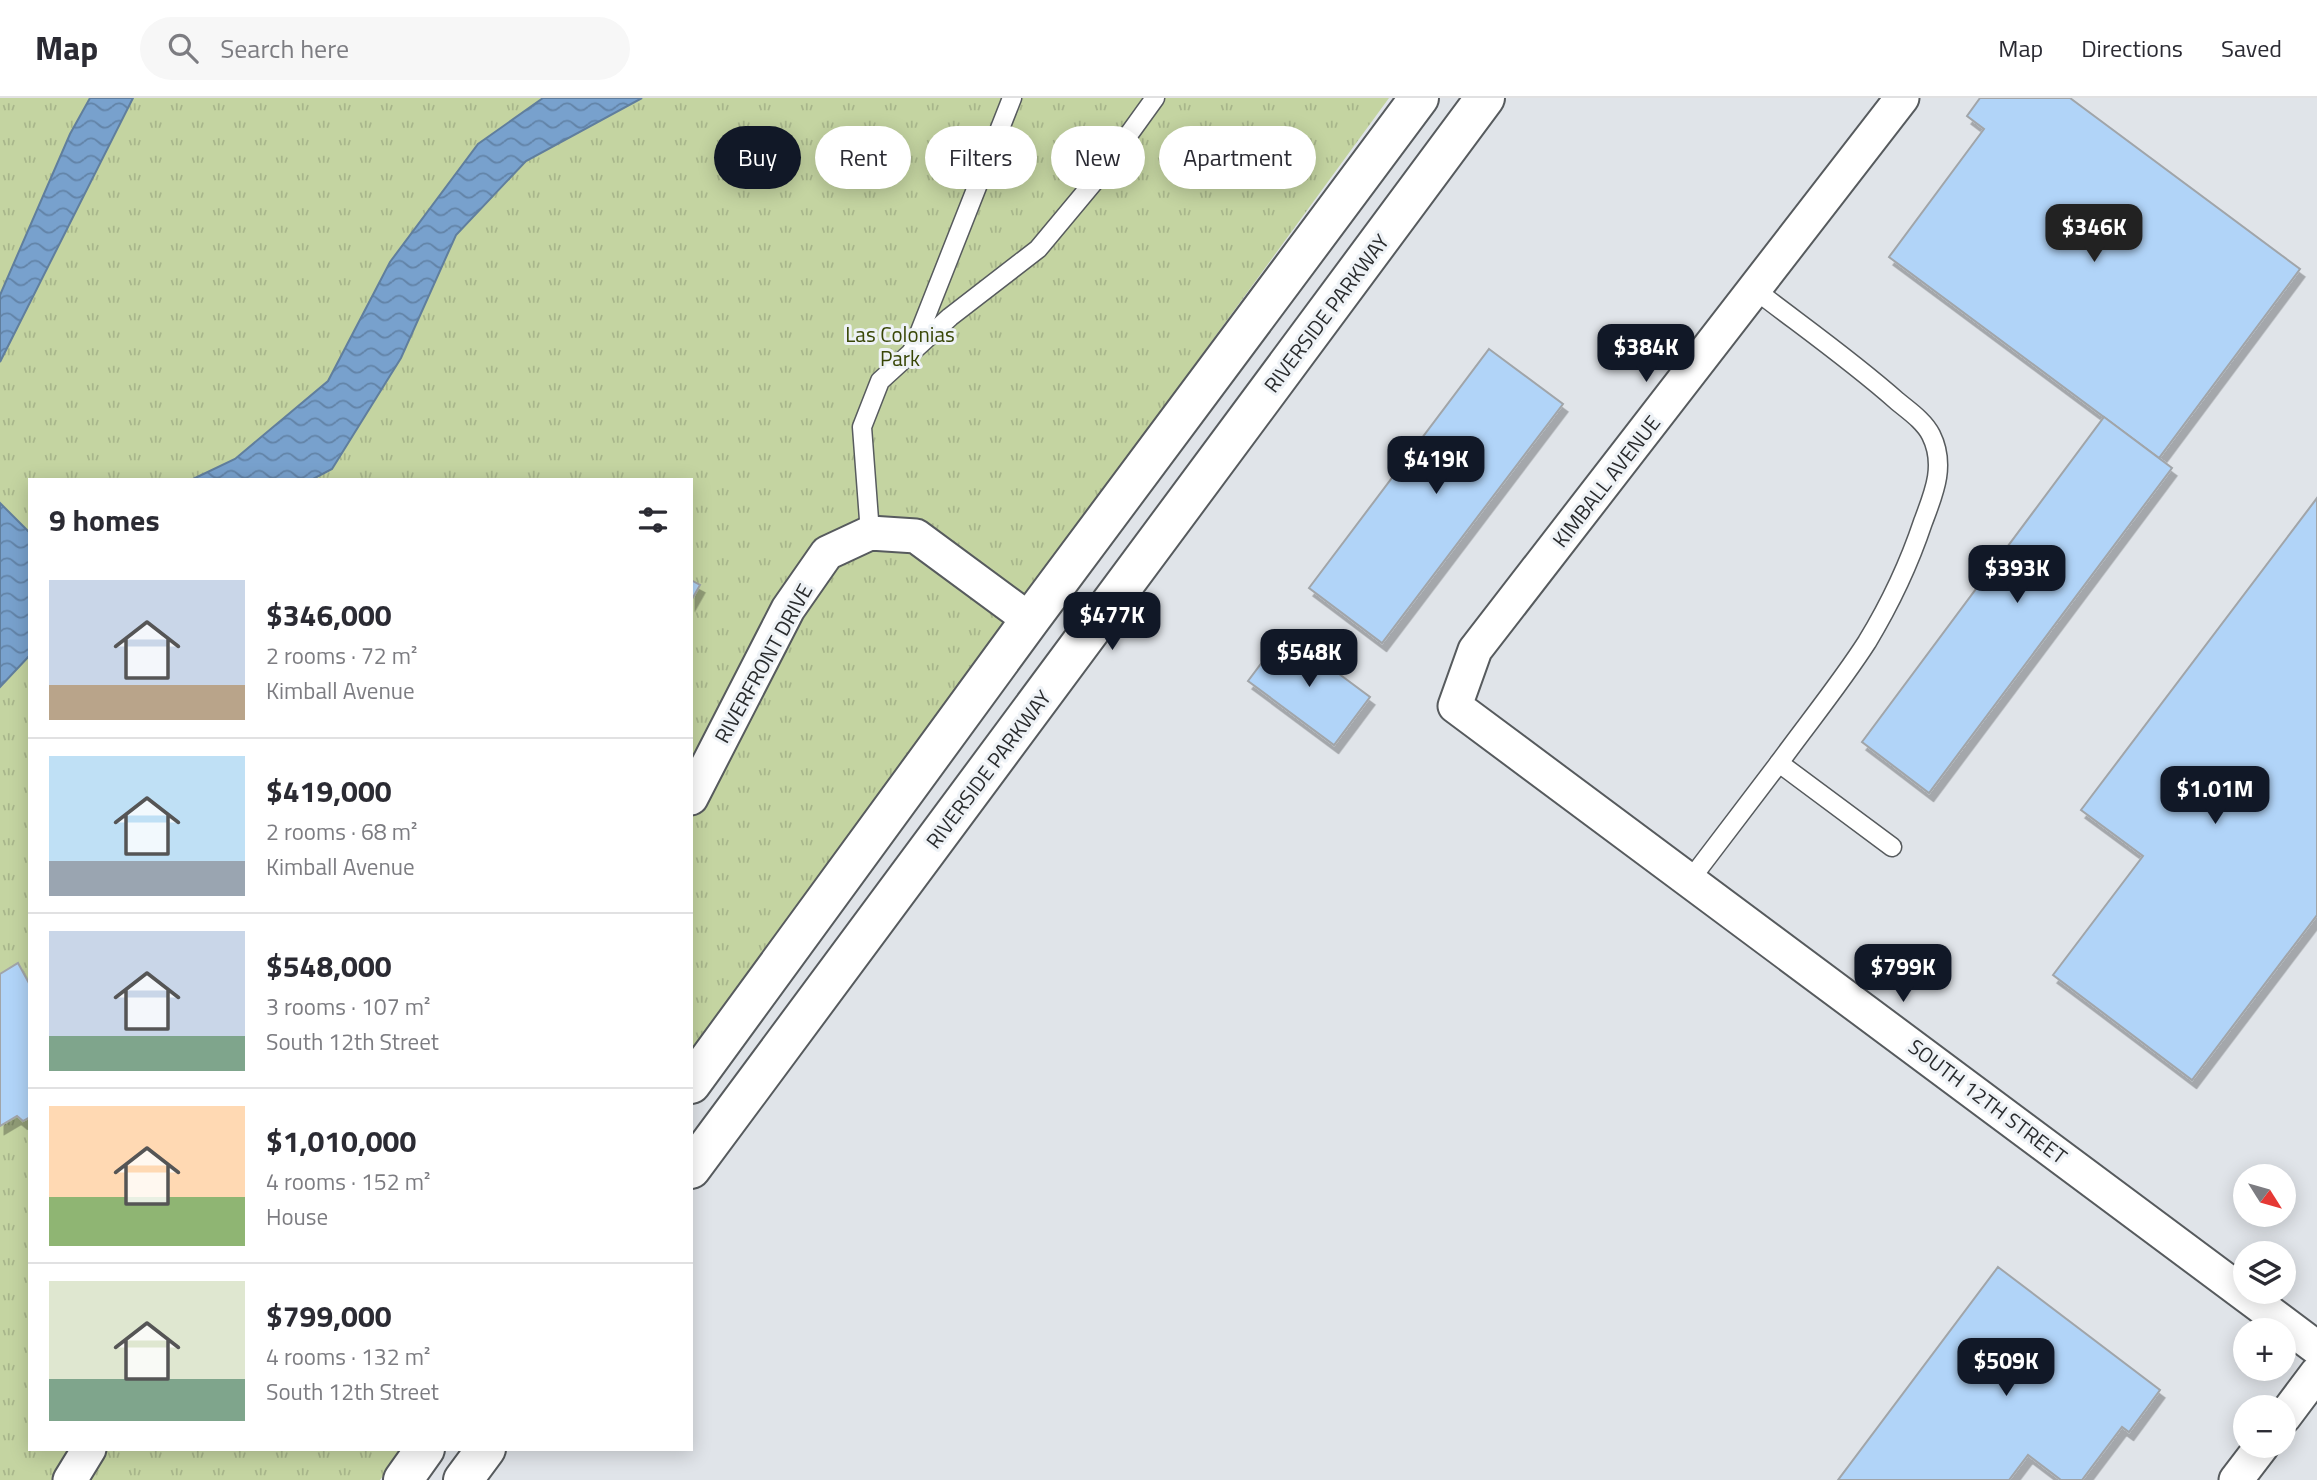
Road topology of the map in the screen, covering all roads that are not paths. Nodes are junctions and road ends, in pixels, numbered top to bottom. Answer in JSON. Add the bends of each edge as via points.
{"nodes":[{"id":1,"x":1012,"y":98,"type":"edge"},
{"id":2,"x":1155,"y":98,"type":"edge"},
{"id":3,"x":1419,"y":98,"type":"edge"},
{"id":4,"x":1485,"y":98,"type":"edge"},
{"id":5,"x":1902,"y":98,"type":"edge"},
{"id":6,"x":1754,"y":289,"type":"junction"},
{"id":7,"x":912,"y":352,"type":"junction"},
{"id":8,"x":870,"y":533,"type":"junction"},
{"id":9,"x":1030,"y":620,"type":"junction"},
{"id":10,"x":1455,"y":706,"type":"joint"},
{"id":11,"x":1779,"y":763,"type":"junction"},
{"id":12,"x":693,"y":794,"type":"edge"},
{"id":13,"x":1892,"y":847,"type":"dead end"},
{"id":14,"x":1690,"y":880,"type":"junction"},
{"id":15,"x":693,"y":1081,"type":"edge"},
{"id":16,"x":693,"y":1167,"type":"edge"},
{"id":17,"x":2317,"y":1348,"type":"edge"},
{"id":18,"x":2317,"y":1373,"type":"edge"},
{"id":19,"x":2296,"y":1401,"type":"edge"},
{"id":20,"x":88,"y":1451,"type":"edge"},
{"id":21,"x":424,"y":1451,"type":"edge"},
{"id":22,"x":485,"y":1451,"type":"edge"},
{"id":23,"x":2253,"y":1458,"type":"edge"},
{"id":24,"x":70,"y":1480,"type":"edge"},
{"id":25,"x":403,"y":1480,"type":"edge"},
{"id":26,"x":463,"y":1480,"type":"edge"},
{"id":27,"x":2236,"y":1480,"type":"edge"}],
"edges":[{"from":1,"to":7,"type":"lane"},
{"from":2,"to":7,"type":"lane","via":[[1038,249]]},
{"from":3,"to":9,"type":"main road"},
{"from":4,"to":16,"type":"main road","name":"RIVERSIDE PARKWAY"},
{"from":5,"to":6,"type":"street","name":"KIMBALL AVENUE"},
{"from":6,"to":10,"type":"street","name":"KIMBALL AVENUE","via":[[1475,650]]},
{"from":6,"to":11,"type":"lane","via":[[1922,422],[1938,460],[1936,484],[1922,525],[1887,607],[1865,645]]},
{"from":7,"to":8,"type":"lane","via":[[880,381],[862,427]]},
{"from":8,"to":9,"type":"street","name":"RIVERFRONT DRIVE","via":[[916,536]]},
{"from":8,"to":12,"type":"street","name":"RIVERFRONT DRIVE","via":[[827,553],[788,609]]},
{"from":9,"to":15,"type":"main road"},
{"from":10,"to":14,"type":"street","name":"SOUTH 12TH STREET"},
{"from":11,"to":13,"type":"lane"},
{"from":11,"to":14,"type":"lane"},
{"from":14,"to":17,"type":"street","name":"SOUTH 12TH STREET"},
{"from":18,"to":19,"type":"street"},
{"from":20,"to":24,"type":"street"},
{"from":21,"to":25,"type":"main road"},
{"from":22,"to":26,"type":"main road"},
{"from":23,"to":27,"type":"street"}]}
